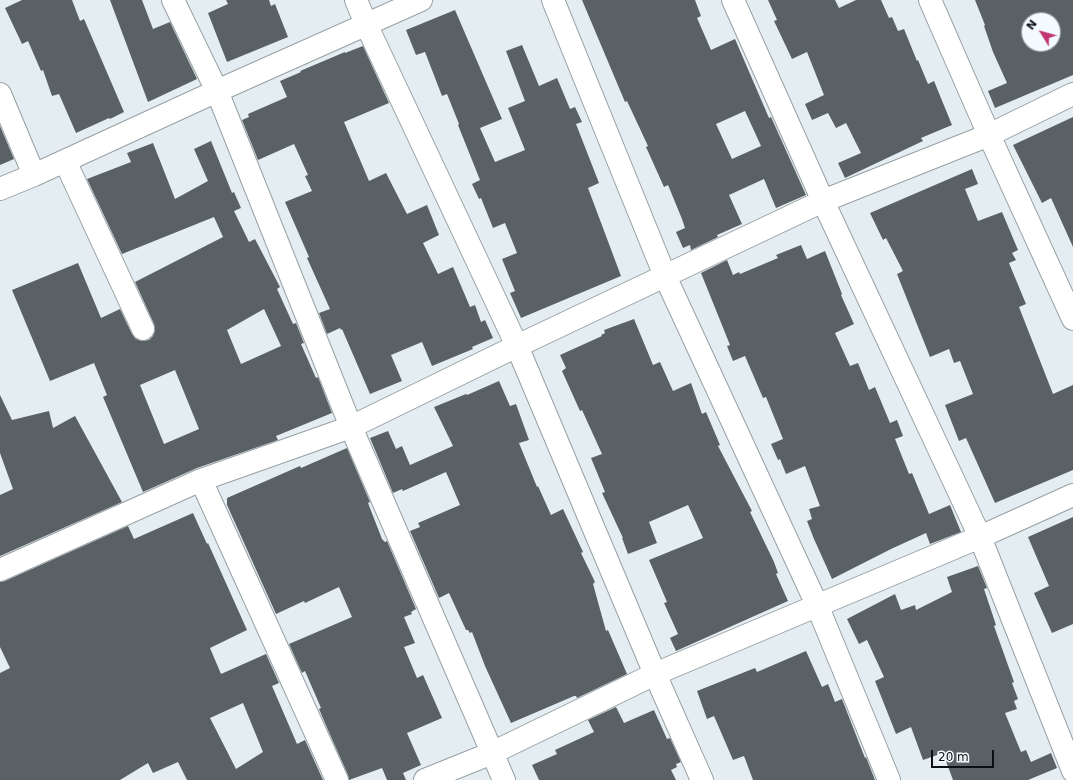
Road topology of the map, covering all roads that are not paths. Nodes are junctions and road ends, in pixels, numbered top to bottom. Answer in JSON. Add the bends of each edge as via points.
{"nodes":[{"id":1,"x":173,"y":0,"type":"edge"},
{"id":2,"x":356,"y":0,"type":"edge"},
{"id":3,"x":421,"y":0,"type":"edge"},
{"id":4,"x":553,"y":0,"type":"edge"},
{"id":5,"x":733,"y":0,"type":"edge"},
{"id":6,"x":930,"y":0,"type":"edge"},
{"id":7,"x":366,"y":24,"type":"junction"},
{"id":8,"x":217,"y":91,"type":"junction"},
{"id":9,"x":0,"y":94,"type":"edge"},
{"id":10,"x":1073,"y":94,"type":"edge"},
{"id":11,"x":988,"y":135,"type":"junction"},
{"id":12,"x":66,"y":161,"type":"junction"},
{"id":13,"x":34,"y":175,"type":"junction"},
{"id":14,"x":0,"y":189,"type":"edge"},
{"id":15,"x":823,"y":201,"type":"junction"},
{"id":16,"x":665,"y":276,"type":"junction"},
{"id":17,"x":1073,"y":319,"type":"edge"},
{"id":18,"x":142,"y":330,"type":"dead end"},
{"id":19,"x":517,"y":346,"type":"junction"},
{"id":20,"x":351,"y":427,"type":"junction"},
{"id":21,"x":201,"y":480,"type":"junction"},
{"id":22,"x":1073,"y":495,"type":"edge"},
{"id":23,"x":980,"y":537,"type":"junction"},
{"id":24,"x":0,"y":570,"type":"edge"},
{"id":25,"x":817,"y":605,"type":"junction"},
{"id":26,"x":655,"y":674,"type":"junction"},
{"id":27,"x":492,"y":753,"type":"junction"},
{"id":28,"x":1073,"y":770,"type":"edge"},
{"id":29,"x":337,"y":780,"type":"edge"},
{"id":30,"x":425,"y":780,"type":"edge"},
{"id":31,"x":504,"y":780,"type":"edge"},
{"id":32,"x":702,"y":780,"type":"edge"},
{"id":33,"x":889,"y":780,"type":"edge"}],
"edges":[{"from":1,"to":8,"type":"street"},
{"from":2,"to":7,"type":"street"},
{"from":3,"to":7,"type":"street"},
{"from":4,"to":16,"type":"street"},
{"from":5,"to":15,"type":"street"},
{"from":6,"to":11,"type":"street"},
{"from":7,"to":8,"type":"street"},
{"from":7,"to":19,"type":"street"},
{"from":8,"to":12,"type":"street"},
{"from":8,"to":20,"type":"street"},
{"from":9,"to":13,"type":"street"},
{"from":10,"to":11,"type":"street"},
{"from":11,"to":15,"type":"street"},
{"from":11,"to":17,"type":"street"},
{"from":12,"to":13,"type":"street"},
{"from":12,"to":18,"type":"street"},
{"from":13,"to":14,"type":"street"},
{"from":15,"to":16,"type":"street"},
{"from":15,"to":23,"type":"street"},
{"from":16,"to":19,"type":"street"},
{"from":16,"to":25,"type":"street"},
{"from":19,"to":20,"type":"street"},
{"from":19,"to":26,"type":"street"},
{"from":20,"to":21,"type":"street"},
{"from":20,"to":27,"type":"street"},
{"from":21,"to":24,"type":"street"},
{"from":21,"to":29,"type":"street"},
{"from":22,"to":23,"type":"street"},
{"from":23,"to":25,"type":"street"},
{"from":23,"to":28,"type":"street"},
{"from":25,"to":26,"type":"street"},
{"from":25,"to":33,"type":"street"},
{"from":26,"to":27,"type":"street"},
{"from":26,"to":32,"type":"street"},
{"from":27,"to":30,"type":"street"},
{"from":27,"to":31,"type":"street"}]}
